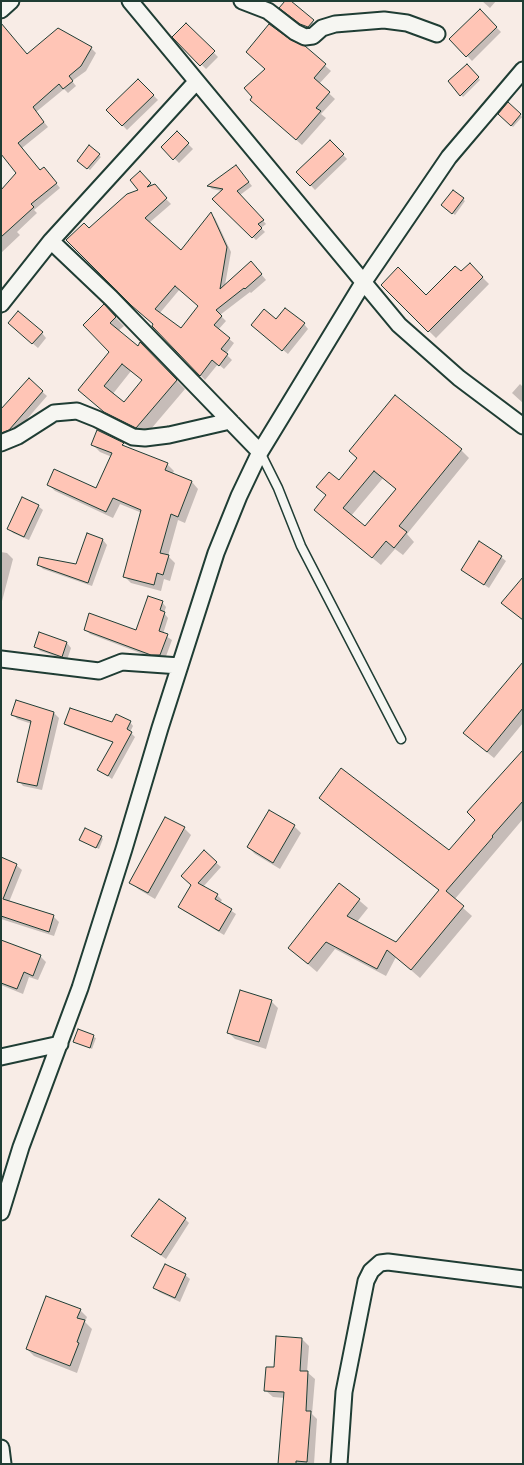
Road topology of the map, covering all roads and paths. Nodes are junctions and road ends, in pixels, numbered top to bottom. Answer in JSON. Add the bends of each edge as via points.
{"nodes":[{"id":1,"x":11,"y":1,"type":"edge"},
{"id":2,"x":130,"y":1,"type":"edge"},
{"id":3,"x":242,"y":1,"type":"edge"},
{"id":4,"x":1,"y":10,"type":"edge"},
{"id":5,"x":437,"y":34,"type":"dead end"},
{"id":6,"x":523,"y":70,"type":"edge"},
{"id":7,"x":196,"y":82,"type":"junction"},
{"id":8,"x":51,"y":241,"type":"junction"},
{"id":9,"x":363,"y":283,"type":"junction"},
{"id":10,"x":1,"y":304,"type":"edge"},
{"id":11,"x":230,"y":421,"type":"junction"},
{"id":12,"x":523,"y":426,"type":"edge"},
{"id":13,"x":1,"y":443,"type":"edge"},
{"id":14,"x":260,"y":452,"type":"junction"},
{"id":15,"x":1,"y":659,"type":"edge"},
{"id":16,"x":180,"y":666,"type":"junction"},
{"id":17,"x":401,"y":739,"type":"dead end"},
{"id":18,"x":60,"y":1044,"type":"junction"},
{"id":19,"x":1,"y":1057,"type":"edge"},
{"id":20,"x":1,"y":1212,"type":"edge"},
{"id":21,"x":523,"y":1279,"type":"edge"},
{"id":22,"x":1,"y":1448,"type":"edge"},
{"id":23,"x":3,"y":1464,"type":"edge"},
{"id":24,"x":339,"y":1464,"type":"edge"}],
"edges":[{"from":1,"to":4,"type":"street"},
{"from":2,"to":7,"type":"street"},
{"from":3,"to":5,"type":"street","via":[[268,11],[305,37],[334,24],[384,20]]},
{"from":6,"to":9,"type":"street","via":[[450,157]]},
{"from":7,"to":8,"type":"street"},
{"from":7,"to":9,"type":"street"},
{"from":8,"to":10,"type":"street"},
{"from":8,"to":11,"type":"street"},
{"from":9,"to":12,"type":"street","via":[[399,325],[459,378]]},
{"from":9,"to":14,"type":"street"},
{"from":11,"to":13,"type":"street","via":[[145,438],[133,437],[77,411],[54,413]]},
{"from":11,"to":14,"type":"street"},
{"from":14,"to":16,"type":"street","via":[[216,553]]},
{"from":14,"to":17,"type":"lane","via":[[301,546]]},
{"from":15,"to":16,"type":"street","via":[[99,671],[122,662]]},
{"from":16,"to":18,"type":"street"},
{"from":18,"to":19,"type":"street"},
{"from":18,"to":20,"type":"street"},
{"from":21,"to":24,"type":"street","via":[[388,1262],[380,1263],[372,1270],[366,1281],[344,1392]]},
{"from":22,"to":23,"type":"street"}]}
